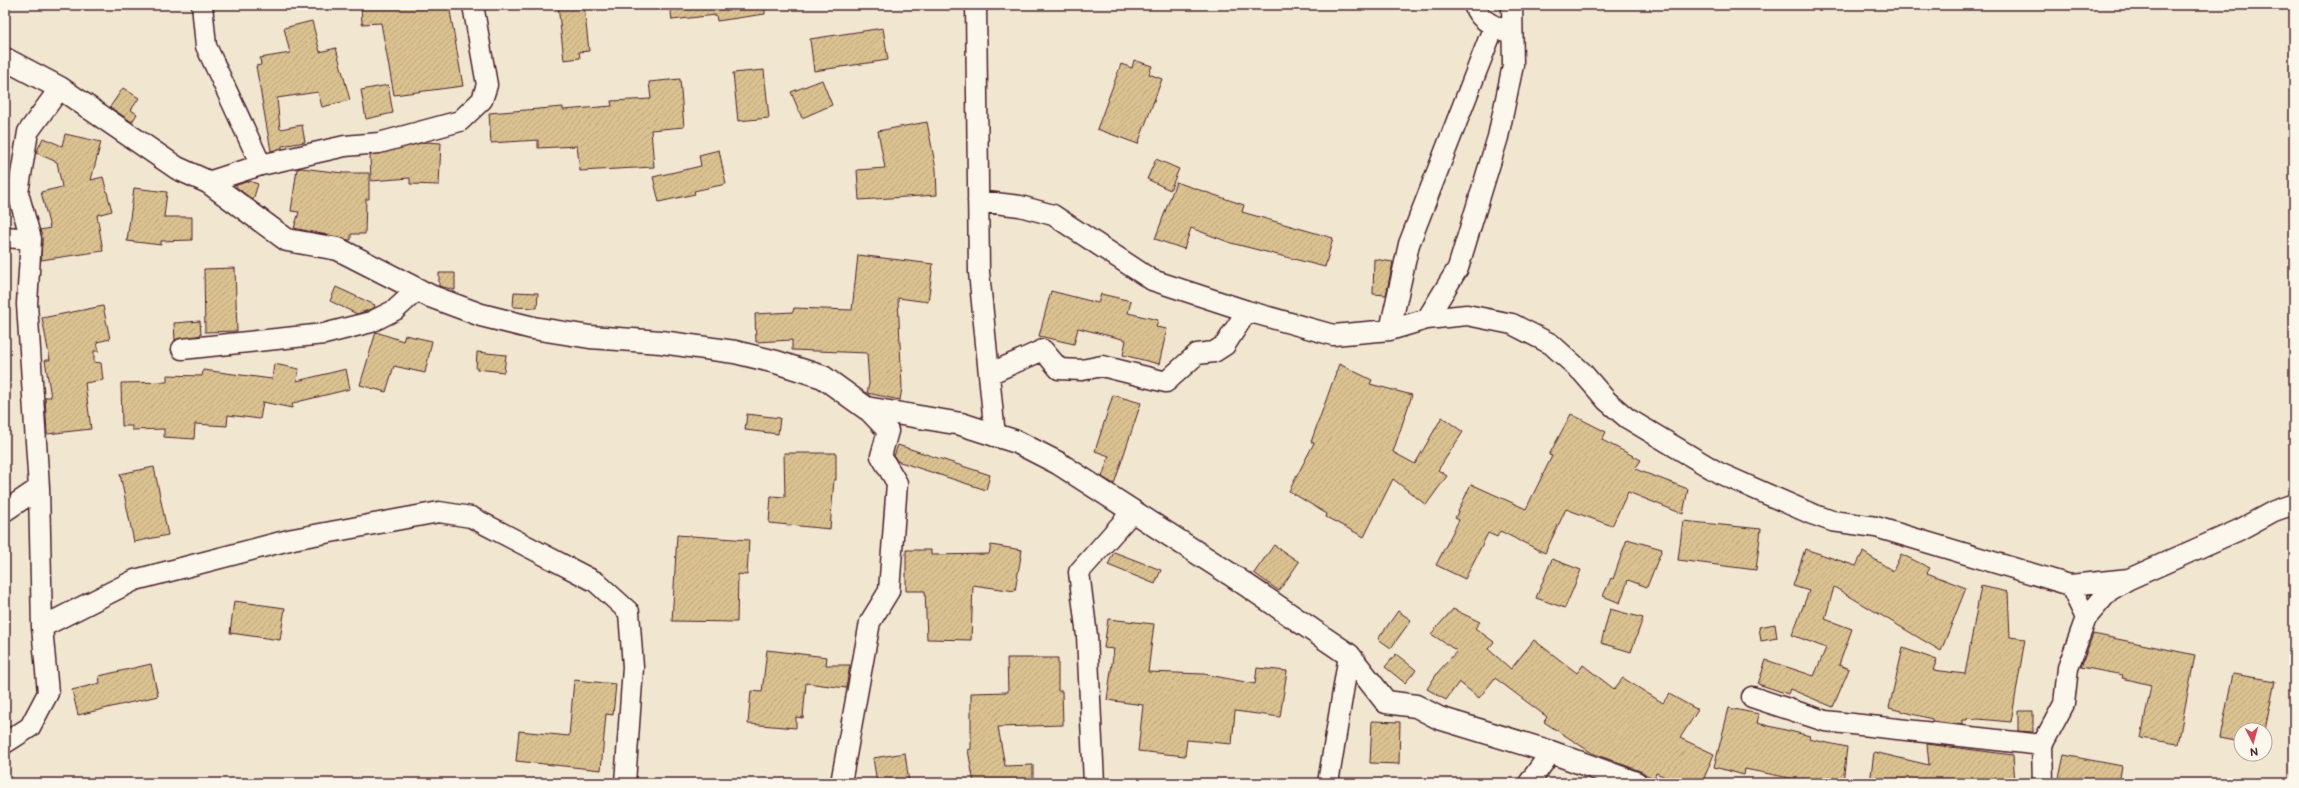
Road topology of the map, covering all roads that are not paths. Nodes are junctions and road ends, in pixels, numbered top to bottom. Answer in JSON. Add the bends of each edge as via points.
{"nodes":[{"id":1,"x":202,"y":5,"type":"edge"},
{"id":2,"x":473,"y":5,"type":"edge"},
{"id":3,"x":976,"y":5,"type":"edge"},
{"id":4,"x":1474,"y":5,"type":"edge"},
{"id":5,"x":1512,"y":5,"type":"edge"},
{"id":6,"x":1494,"y":26,"type":"junction"},
{"id":7,"x":1512,"y":35,"type":"junction"},
{"id":8,"x":5,"y":59,"type":"edge"},
{"id":9,"x":60,"y":88,"type":"junction"},
{"id":10,"x":261,"y":165,"type":"junction"},
{"id":11,"x":208,"y":182,"type":"junction"},
{"id":12,"x":978,"y":201,"type":"junction"},
{"id":13,"x":5,"y":237,"type":"edge"},
{"id":14,"x":31,"y":239,"type":"junction"},
{"id":15,"x":417,"y":290,"type":"junction"},
{"id":16,"x":1247,"y":311,"type":"junction"},
{"id":17,"x":1427,"y":319,"type":"junction"},
{"id":18,"x":1390,"y":330,"type":"junction"},
{"id":19,"x":182,"y":348,"type":"dead end"},
{"id":20,"x":989,"y":374,"type":"junction"},
{"id":21,"x":866,"y":408,"type":"junction"},
{"id":22,"x":996,"y":436,"type":"junction"},
{"id":23,"x":39,"y":488,"type":"junction"},
{"id":24,"x":2294,"y":504,"type":"edge"},
{"id":25,"x":5,"y":511,"type":"edge"},
{"id":26,"x":1133,"y":511,"type":"junction"},
{"id":27,"x":2129,"y":579,"type":"junction"},
{"id":28,"x":2070,"y":585,"type":"junction"},
{"id":29,"x":2086,"y":618,"type":"junction"},
{"id":30,"x":42,"y":627,"type":"junction"},
{"id":31,"x":1348,"y":655,"type":"junction"},
{"id":32,"x":1752,"y":697,"type":"dead end"},
{"id":33,"x":5,"y":743,"type":"edge"},
{"id":34,"x":2042,"y":745,"type":"junction"},
{"id":35,"x":1551,"y":752,"type":"junction"},
{"id":36,"x":625,"y":783,"type":"edge"},
{"id":37,"x":841,"y":783,"type":"edge"},
{"id":38,"x":1094,"y":783,"type":"edge"},
{"id":39,"x":1328,"y":783,"type":"edge"},
{"id":40,"x":1529,"y":783,"type":"edge"},
{"id":41,"x":1636,"y":783,"type":"edge"},
{"id":42,"x":2044,"y":783,"type":"edge"}],
"edges":[{"from":1,"to":10,"type":"street","via":[[206,46]]},
{"from":2,"to":10,"type":"street","via":[[487,86],[482,100],[460,121],[379,143],[345,146]]},
{"from":3,"to":12,"type":"street"},
{"from":4,"to":6,"type":"street","via":[[1486,22]]},
{"from":5,"to":7,"type":"street"},
{"from":6,"to":7,"type":"street"},
{"from":6,"to":18,"type":"street","via":[[1409,244]]},
{"from":7,"to":17,"type":"street","via":[[1513,65],[1498,137],[1458,268]]},
{"from":8,"to":9,"type":"street"},
{"from":9,"to":11,"type":"street","via":[[177,168]]},
{"from":9,"to":14,"type":"street","via":[[28,132],[18,194]]},
{"from":10,"to":11,"type":"street"},
{"from":11,"to":15,"type":"street","via":[[288,240],[338,249]]},
{"from":12,"to":16,"type":"street","via":[[1020,206],[1053,215],[1152,280]]},
{"from":12,"to":20,"type":"street","via":[[979,272]]},
{"from":13,"to":14,"type":"street"},
{"from":14,"to":23,"type":"street","via":[[27,304]]},
{"from":15,"to":19,"type":"street","via":[[395,310],[371,322],[324,334]]},
{"from":15,"to":21,"type":"street","via":[[482,315],[533,328],[590,337],[661,342],[735,352],[776,362],[823,377]]},
{"from":16,"to":18,"type":"street","via":[[1333,335]]},
{"from":16,"to":20,"type":"street","via":[[1225,345],[1214,352],[1197,354],[1166,382],[1102,366],[1082,370],[1059,369],[1043,350]]},
{"from":17,"to":18,"type":"street"},
{"from":17,"to":28,"type":"street","via":[[1467,315],[1512,324],[1551,344],[1627,418],[1719,473],[1812,514],[1832,521],[1876,527]]},
{"from":20,"to":22,"type":"street"},
{"from":21,"to":22,"type":"street","via":[[961,424]]},
{"from":21,"to":37,"type":"street","via":[[888,431],[881,456],[897,483],[889,591],[870,622]]},
{"from":22,"to":26,"type":"street","via":[[1017,442],[1058,463]]},
{"from":23,"to":25,"type":"street"},
{"from":23,"to":30,"type":"street"},
{"from":24,"to":27,"type":"street"},
{"from":26,"to":31,"type":"street"},
{"from":26,"to":38,"type":"street","via":[[1079,572],[1087,636]]},
{"from":27,"to":28,"type":"street"},
{"from":27,"to":29,"type":"street","via":[[2109,591]]},
{"from":28,"to":29,"type":"street"},
{"from":29,"to":34,"type":"street","via":[[2068,668],[2064,704]]},
{"from":30,"to":33,"type":"street","via":[[48,693],[30,727]]},
{"from":30,"to":36,"type":"street","via":[[135,580],[293,539],[440,512],[471,517],[596,582],[629,612],[633,667]]},
{"from":31,"to":35,"type":"street","via":[[1386,702],[1416,706],[1440,718]]},
{"from":31,"to":39,"type":"street"},
{"from":32,"to":34,"type":"street","via":[[1825,721]]},
{"from":34,"to":42,"type":"street"},
{"from":35,"to":40,"type":"street"},
{"from":35,"to":41,"type":"street"}]}
